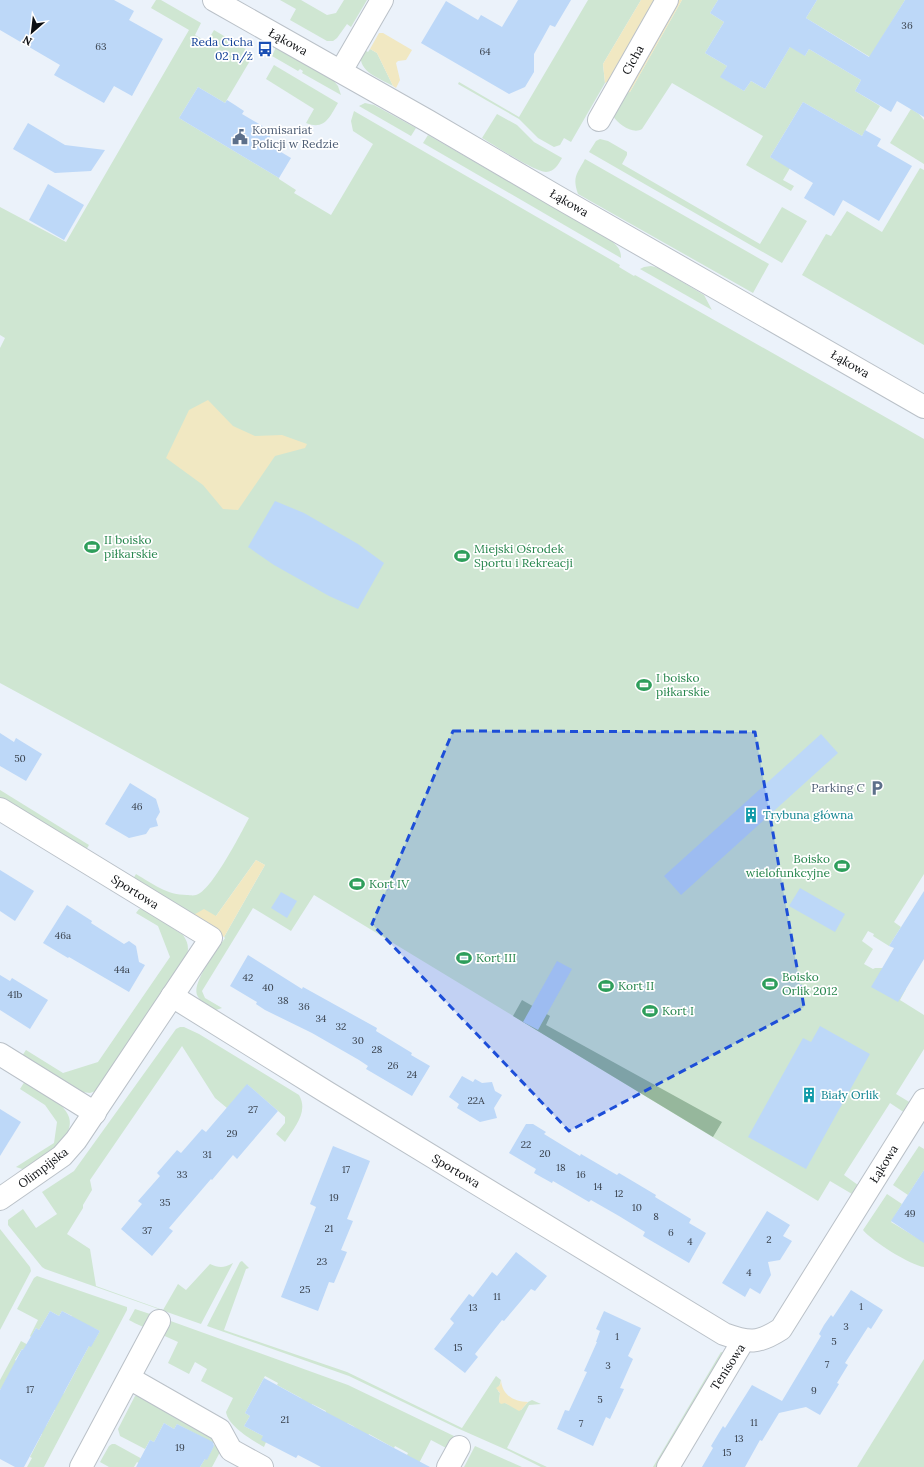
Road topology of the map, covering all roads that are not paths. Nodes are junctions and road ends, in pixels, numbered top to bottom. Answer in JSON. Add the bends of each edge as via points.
{"nodes":[{"id":1,"x":214,"y":0,"type":"edge"},
{"id":2,"x":382,"y":0,"type":"edge"},
{"id":3,"x":667,"y":0,"type":"edge"},
{"id":4,"x":341,"y":71,"type":"junction"},
{"id":5,"x":599,"y":120,"type":"dead end"},
{"id":6,"x":924,"y":406,"type":"edge"},
{"id":7,"x":0,"y":809,"type":"edge"},
{"id":8,"x":172,"y":996,"type":"junction"},
{"id":9,"x":0,"y":1054,"type":"edge"},
{"id":10,"x":924,"y":1100,"type":"edge"},
{"id":11,"x":95,"y":1113,"type":"junction"},
{"id":12,"x":0,"y":1199,"type":"edge"},
{"id":13,"x":844,"y":1228,"type":"joint"},
{"id":14,"x":159,"y":1321,"type":"dead end"},
{"id":15,"x":743,"y":1341,"type":"junction"},
{"id":16,"x":129,"y":1378,"type":"junction"},
{"id":17,"x":458,"y":1447,"type":"dead end"},
{"id":18,"x":81,"y":1467,"type":"edge"},
{"id":19,"x":262,"y":1467,"type":"edge"},
{"id":20,"x":448,"y":1467,"type":"edge"},
{"id":21,"x":668,"y":1467,"type":"edge"}],
"edges":[{"from":1,"to":4,"type":"street","name":"Łąkowa"},
{"from":2,"to":4,"type":"street"},
{"from":3,"to":5,"type":"street","name":"Cicha"},
{"from":4,"to":6,"type":"street","name":"Łąkowa"},
{"from":7,"to":8,"type":"street","name":"Sportowa","via":[[211,938]]},
{"from":8,"to":11,"type":"street","name":"Sportowa"},
{"from":8,"to":15,"type":"street","name":"Sportowa","via":[[724,1334]]},
{"from":9,"to":11,"type":"street"},
{"from":10,"to":13,"type":"street","name":"Łąkowa"},
{"from":11,"to":12,"type":"street","name":"Olimpijska","via":[[62,1156]]},
{"from":13,"to":15,"type":"street","name":"Tenisowa","via":[[781,1328],[759,1340]]},
{"from":14,"to":16,"type":"street"},
{"from":15,"to":21,"type":"street","name":"Tenisowa"},
{"from":16,"to":18,"type":"street"},
{"from":16,"to":19,"type":"street","via":[[220,1430],[230,1450]]},
{"from":17,"to":20,"type":"street"}]}
